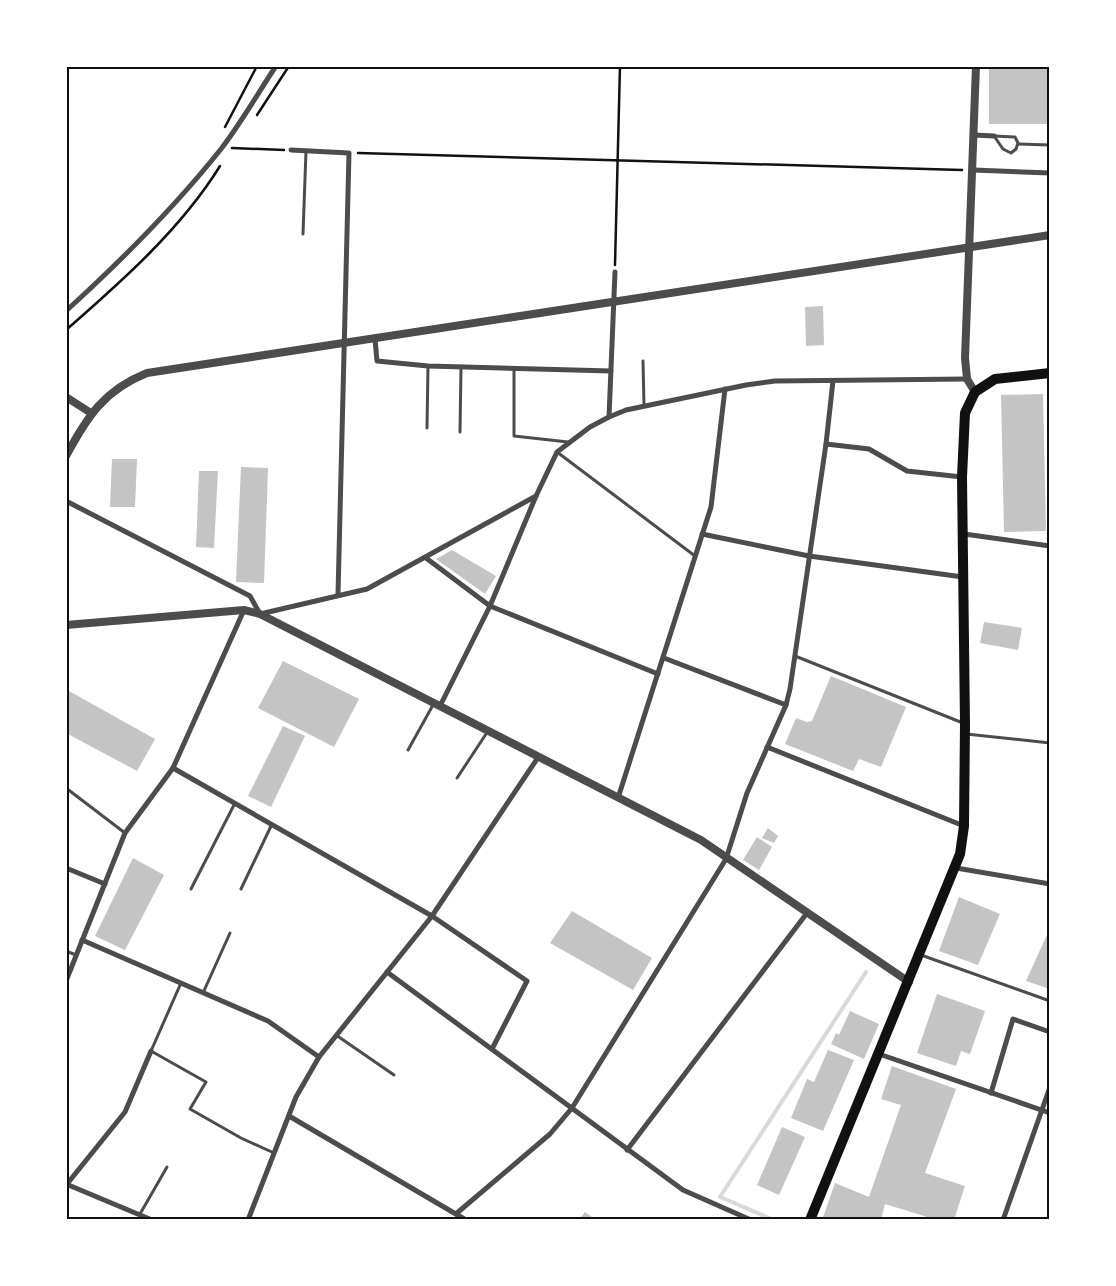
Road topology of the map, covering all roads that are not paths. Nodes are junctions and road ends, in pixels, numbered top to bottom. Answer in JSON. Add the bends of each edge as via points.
{"nodes":[{"id":1,"x":276,"y":66,"type":"edge"},
{"id":2,"x":976,"y":66,"type":"edge"},
{"id":3,"x":974,"y":135,"type":"junction"},
{"id":4,"x":994,"y":136,"type":"junction"},
{"id":5,"x":1018,"y":144,"type":"junction"},
{"id":6,"x":1050,"y":145,"type":"edge"},
{"id":7,"x":291,"y":150,"type":"road end"},
{"id":8,"x":306,"y":151,"type":"junction"},
{"id":9,"x":973,"y":170,"type":"junction"},
{"id":10,"x":1050,"y":173,"type":"edge"},
{"id":11,"x":303,"y":234,"type":"dead end"},
{"id":12,"x":1050,"y":236,"type":"edge"},
{"id":13,"x":970,"y":248,"type":"junction"},
{"id":14,"x":615,"y":272,"type":"road end"},
{"id":15,"x":614,"y":300,"type":"junction"},
{"id":16,"x":66,"y":311,"type":"edge"},
{"id":17,"x":375,"y":339,"type":"junction"},
{"id":18,"x":346,"y":344,"type":"junction"},
{"id":19,"x":643,"y":361,"type":"dead end"},
{"id":20,"x":428,"y":366,"type":"junction"},
{"id":21,"x":461,"y":366,"type":"junction"},
{"id":22,"x":514,"y":368,"type":"junction"},
{"id":23,"x":611,"y":371,"type":"junction"},
{"id":24,"x":1050,"y":373,"type":"edge"},
{"id":25,"x":967,"y":379,"type":"junction"},
{"id":26,"x":833,"y":382,"type":"junction"},
{"id":27,"x":725,"y":389,"type":"junction"},
{"id":28,"x":975,"y":392,"type":"junction"},
{"id":29,"x":66,"y":397,"type":"edge"},
{"id":30,"x":644,"y":406,"type":"junction"},
{"id":31,"x":91,"y":413,"type":"junction"},
{"id":32,"x":609,"y":417,"type":"junction"},
{"id":33,"x":426,"y":428,"type":"dead end"},
{"id":34,"x":460,"y":432,"type":"dead end"},
{"id":35,"x":568,"y":442,"type":"junction"},
{"id":36,"x":826,"y":444,"type":"junction"},
{"id":37,"x":557,"y":452,"type":"junction"},
{"id":38,"x":66,"y":456,"type":"edge"},
{"id":39,"x":962,"y":477,"type":"junction"},
{"id":40,"x":536,"y":496,"type":"junction"},
{"id":41,"x":66,"y":502,"type":"edge"},
{"id":42,"x":702,"y":534,"type":"junction"},
{"id":43,"x":964,"y":534,"type":"junction"},
{"id":44,"x":1050,"y":546,"type":"edge"},
{"id":45,"x":809,"y":556,"type":"junction"},
{"id":46,"x":695,"y":557,"type":"junction"},
{"id":47,"x":426,"y":558,"type":"junction"},
{"id":48,"x":965,"y":577,"type":"junction"},
{"id":49,"x":338,"y":594,"type":"junction"},
{"id":50,"x":490,"y":606,"type":"junction"},
{"id":51,"x":244,"y":610,"type":"junction"},
{"id":52,"x":260,"y":614,"type":"junction"},
{"id":53,"x":66,"y":625,"type":"edge"},
{"id":54,"x":794,"y":656,"type":"junction"},
{"id":55,"x":664,"y":658,"type":"junction"},
{"id":56,"x":658,"y":674,"type":"junction"},
{"id":57,"x":437,"y":705,"type":"junction"},
{"id":58,"x":786,"y":705,"type":"junction"},
{"id":59,"x":965,"y":729,"type":"junction"},
{"id":60,"x":489,"y":730,"type":"junction"},
{"id":61,"x":1050,"y":744,"type":"edge"},
{"id":62,"x":767,"y":747,"type":"junction"},
{"id":63,"x":408,"y":750,"type":"dead end"},
{"id":64,"x":539,"y":756,"type":"junction"},
{"id":65,"x":173,"y":768,"type":"junction"},
{"id":66,"x":457,"y":778,"type":"dead end"},
{"id":67,"x":66,"y":788,"type":"edge"},
{"id":68,"x":618,"y":798,"type":"junction"},
{"id":69,"x":235,"y":802,"type":"junction"},
{"id":70,"x":273,"y":823,"type":"junction"},
{"id":71,"x":964,"y":826,"type":"junction"},
{"id":72,"x":125,"y":833,"type":"junction"},
{"id":73,"x":726,"y":859,"type":"junction"},
{"id":74,"x":66,"y":868,"type":"edge"},
{"id":75,"x":956,"y":868,"type":"junction"},
{"id":76,"x":105,"y":884,"type":"junction"},
{"id":77,"x":1050,"y":884,"type":"edge"},
{"id":78,"x":190,"y":889,"type":"dead end"},
{"id":79,"x":240,"y":889,"type":"dead end"},
{"id":80,"x":807,"y":914,"type":"junction"},
{"id":81,"x":432,"y":916,"type":"junction"},
{"id":82,"x":230,"y":933,"type":"dead end"},
{"id":83,"x":82,"y":940,"type":"junction"},
{"id":84,"x":66,"y":951,"type":"edge"},
{"id":85,"x":920,"y":954,"type":"junction"},
{"id":86,"x":76,"y":955,"type":"junction"},
{"id":87,"x":387,"y":972,"type":"junction"},
{"id":88,"x":66,"y":981,"type":"edge"},
{"id":89,"x":909,"y":982,"type":"junction"},
{"id":90,"x":181,"y":983,"type":"junction"},
{"id":91,"x":203,"y":993,"type":"junction"},
{"id":92,"x":1050,"y":1001,"type":"edge"},
{"id":93,"x":1050,"y":1032,"type":"edge"},
{"id":94,"x":336,"y":1035,"type":"junction"},
{"id":95,"x":492,"y":1049,"type":"junction"},
{"id":96,"x":151,"y":1052,"type":"junction"},
{"id":97,"x":879,"y":1054,"type":"junction"},
{"id":98,"x":319,"y":1057,"type":"junction"},
{"id":99,"x":394,"y":1075,"type":"dead end"},
{"id":100,"x":1050,"y":1087,"type":"edge"},
{"id":101,"x":991,"y":1093,"type":"junction"},
{"id":102,"x":572,"y":1108,"type":"junction"},
{"id":103,"x":1043,"y":1110,"type":"junction"},
{"id":104,"x":1050,"y":1113,"type":"edge"},
{"id":105,"x":289,"y":1116,"type":"junction"},
{"id":106,"x":627,"y":1150,"type":"junction"},
{"id":107,"x":274,"y":1153,"type":"junction"},
{"id":108,"x":167,"y":1167,"type":"dead end"},
{"id":109,"x":67,"y":1184,"type":"edge"},
{"id":110,"x":457,"y":1213,"type":"junction"},
{"id":111,"x":138,"y":1217,"type":"edge"},
{"id":112,"x":152,"y":1220,"type":"edge"},
{"id":113,"x":248,"y":1220,"type":"edge"},
{"id":114,"x":466,"y":1220,"type":"edge"},
{"id":115,"x":751,"y":1220,"type":"edge"},
{"id":116,"x":810,"y":1220,"type":"edge"},
{"id":117,"x":1003,"y":1220,"type":"edge"}],
"edges":[{"from":1,"to":16,"type":"street","via":[[222,147],[160,221]]},
{"from":2,"to":3,"type":"street"},
{"from":3,"to":4,"type":"street"},
{"from":3,"to":9,"type":"street"},
{"from":4,"to":5,"type":"lane","via":[[1015,137]]},
{"from":4,"to":5,"type":"lane","via":[[1006,152],[1014,151]]},
{"from":5,"to":6,"type":"lane"},
{"from":7,"to":8,"type":"street"},
{"from":8,"to":11,"type":"lane"},
{"from":8,"to":18,"type":"street","via":[[349,153]]},
{"from":9,"to":10,"type":"street"},
{"from":9,"to":13,"type":"street"},
{"from":12,"to":13,"type":"street"},
{"from":13,"to":15,"type":"street"},
{"from":13,"to":25,"type":"street","via":[[964,358]]},
{"from":14,"to":15,"type":"street"},
{"from":15,"to":17,"type":"street"},
{"from":15,"to":23,"type":"street"},
{"from":17,"to":18,"type":"street"},
{"from":17,"to":20,"type":"street","via":[[377,361]]},
{"from":18,"to":31,"type":"street","via":[[147,374],[130,380]]},
{"from":18,"to":49,"type":"street"},
{"from":19,"to":30,"type":"lane"},
{"from":20,"to":21,"type":"street"},
{"from":20,"to":33,"type":"lane"},
{"from":21,"to":22,"type":"street"},
{"from":21,"to":34,"type":"lane"},
{"from":22,"to":23,"type":"street"},
{"from":22,"to":35,"type":"lane","via":[[514,436]]},
{"from":23,"to":32,"type":"street"},
{"from":24,"to":28,"type":"main road","via":[[995,379]]},
{"from":25,"to":26,"type":"street"},
{"from":25,"to":28,"type":"street"},
{"from":26,"to":27,"type":"street","via":[[775,382]]},
{"from":26,"to":36,"type":"street"},
{"from":27,"to":30,"type":"street"},
{"from":27,"to":42,"type":"street","via":[[711,508]]},
{"from":28,"to":39,"type":"main road","via":[[965,413]]},
{"from":29,"to":31,"type":"street"},
{"from":30,"to":32,"type":"street"},
{"from":31,"to":38,"type":"street"},
{"from":32,"to":35,"type":"street"},
{"from":35,"to":37,"type":"street"},
{"from":36,"to":39,"type":"street","via":[[869,449],[907,471]]},
{"from":36,"to":45,"type":"street"},
{"from":37,"to":40,"type":"street"},
{"from":37,"to":46,"type":"lane"},
{"from":39,"to":43,"type":"main road"},
{"from":40,"to":47,"type":"street"},
{"from":40,"to":50,"type":"street"},
{"from":41,"to":52,"type":"street","via":[[250,596]]},
{"from":42,"to":45,"type":"street"},
{"from":42,"to":46,"type":"street"},
{"from":43,"to":44,"type":"street"},
{"from":43,"to":48,"type":"main road"},
{"from":45,"to":48,"type":"street"},
{"from":45,"to":54,"type":"street"},
{"from":46,"to":55,"type":"street"},
{"from":47,"to":49,"type":"street","via":[[368,589]]},
{"from":47,"to":50,"type":"street"},
{"from":48,"to":59,"type":"main road"},
{"from":49,"to":52,"type":"street"},
{"from":50,"to":56,"type":"street"},
{"from":50,"to":57,"type":"street"},
{"from":51,"to":52,"type":"street"},
{"from":51,"to":53,"type":"street"},
{"from":51,"to":65,"type":"street"},
{"from":52,"to":57,"type":"street"},
{"from":54,"to":58,"type":"street"},
{"from":54,"to":59,"type":"lane"},
{"from":55,"to":56,"type":"street"},
{"from":55,"to":58,"type":"street"},
{"from":56,"to":68,"type":"street"},
{"from":57,"to":60,"type":"street"},
{"from":57,"to":63,"type":"lane"},
{"from":58,"to":62,"type":"street"},
{"from":59,"to":61,"type":"lane"},
{"from":59,"to":71,"type":"main road"},
{"from":60,"to":64,"type":"street"},
{"from":60,"to":66,"type":"lane"},
{"from":62,"to":71,"type":"street"},
{"from":62,"to":73,"type":"street","via":[[746,793]]},
{"from":64,"to":68,"type":"street"},
{"from":64,"to":81,"type":"street"},
{"from":65,"to":69,"type":"street"},
{"from":65,"to":72,"type":"street"},
{"from":67,"to":72,"type":"lane"},
{"from":68,"to":73,"type":"street","via":[[701,840]]},
{"from":69,"to":70,"type":"street"},
{"from":69,"to":78,"type":"lane"},
{"from":70,"to":79,"type":"lane"},
{"from":70,"to":81,"type":"street"},
{"from":71,"to":75,"type":"main road"},
{"from":72,"to":76,"type":"street"},
{"from":73,"to":80,"type":"street"},
{"from":73,"to":102,"type":"street"},
{"from":74,"to":76,"type":"street"},
{"from":75,"to":77,"type":"street"},
{"from":75,"to":85,"type":"main road"},
{"from":76,"to":83,"type":"street"},
{"from":80,"to":89,"type":"street"},
{"from":80,"to":106,"type":"street"},
{"from":81,"to":87,"type":"street"},
{"from":81,"to":95,"type":"street","via":[[528,981]]},
{"from":82,"to":91,"type":"lane"},
{"from":83,"to":86,"type":"street"},
{"from":83,"to":90,"type":"street"},
{"from":84,"to":86,"type":"lane"},
{"from":85,"to":89,"type":"main road"},
{"from":85,"to":92,"type":"lane"},
{"from":86,"to":88,"type":"street"},
{"from":87,"to":94,"type":"street"},
{"from":87,"to":95,"type":"street"},
{"from":89,"to":97,"type":"main road"},
{"from":90,"to":91,"type":"street"},
{"from":90,"to":96,"type":"lane"},
{"from":91,"to":98,"type":"street","via":[[268,1021]]},
{"from":93,"to":101,"type":"street","via":[[1013,1020]]},
{"from":94,"to":98,"type":"street"},
{"from":94,"to":99,"type":"lane"},
{"from":95,"to":102,"type":"street"},
{"from":96,"to":107,"type":"lane","via":[[206,1082],[190,1109]]},
{"from":96,"to":109,"type":"street","via":[[126,1112]]},
{"from":97,"to":101,"type":"street"},
{"from":97,"to":116,"type":"main road"},
{"from":98,"to":105,"type":"street"},
{"from":100,"to":103,"type":"street"},
{"from":101,"to":103,"type":"street"},
{"from":102,"to":106,"type":"street"},
{"from":102,"to":110,"type":"street","via":[[550,1134]]},
{"from":103,"to":104,"type":"street"},
{"from":103,"to":117,"type":"street"},
{"from":105,"to":107,"type":"street"},
{"from":105,"to":110,"type":"street"},
{"from":106,"to":115,"type":"street","via":[[683,1190]]},
{"from":107,"to":113,"type":"street"},
{"from":108,"to":111,"type":"lane"},
{"from":109,"to":111,"type":"street"},
{"from":110,"to":114,"type":"street"},
{"from":111,"to":112,"type":"street"}]}
